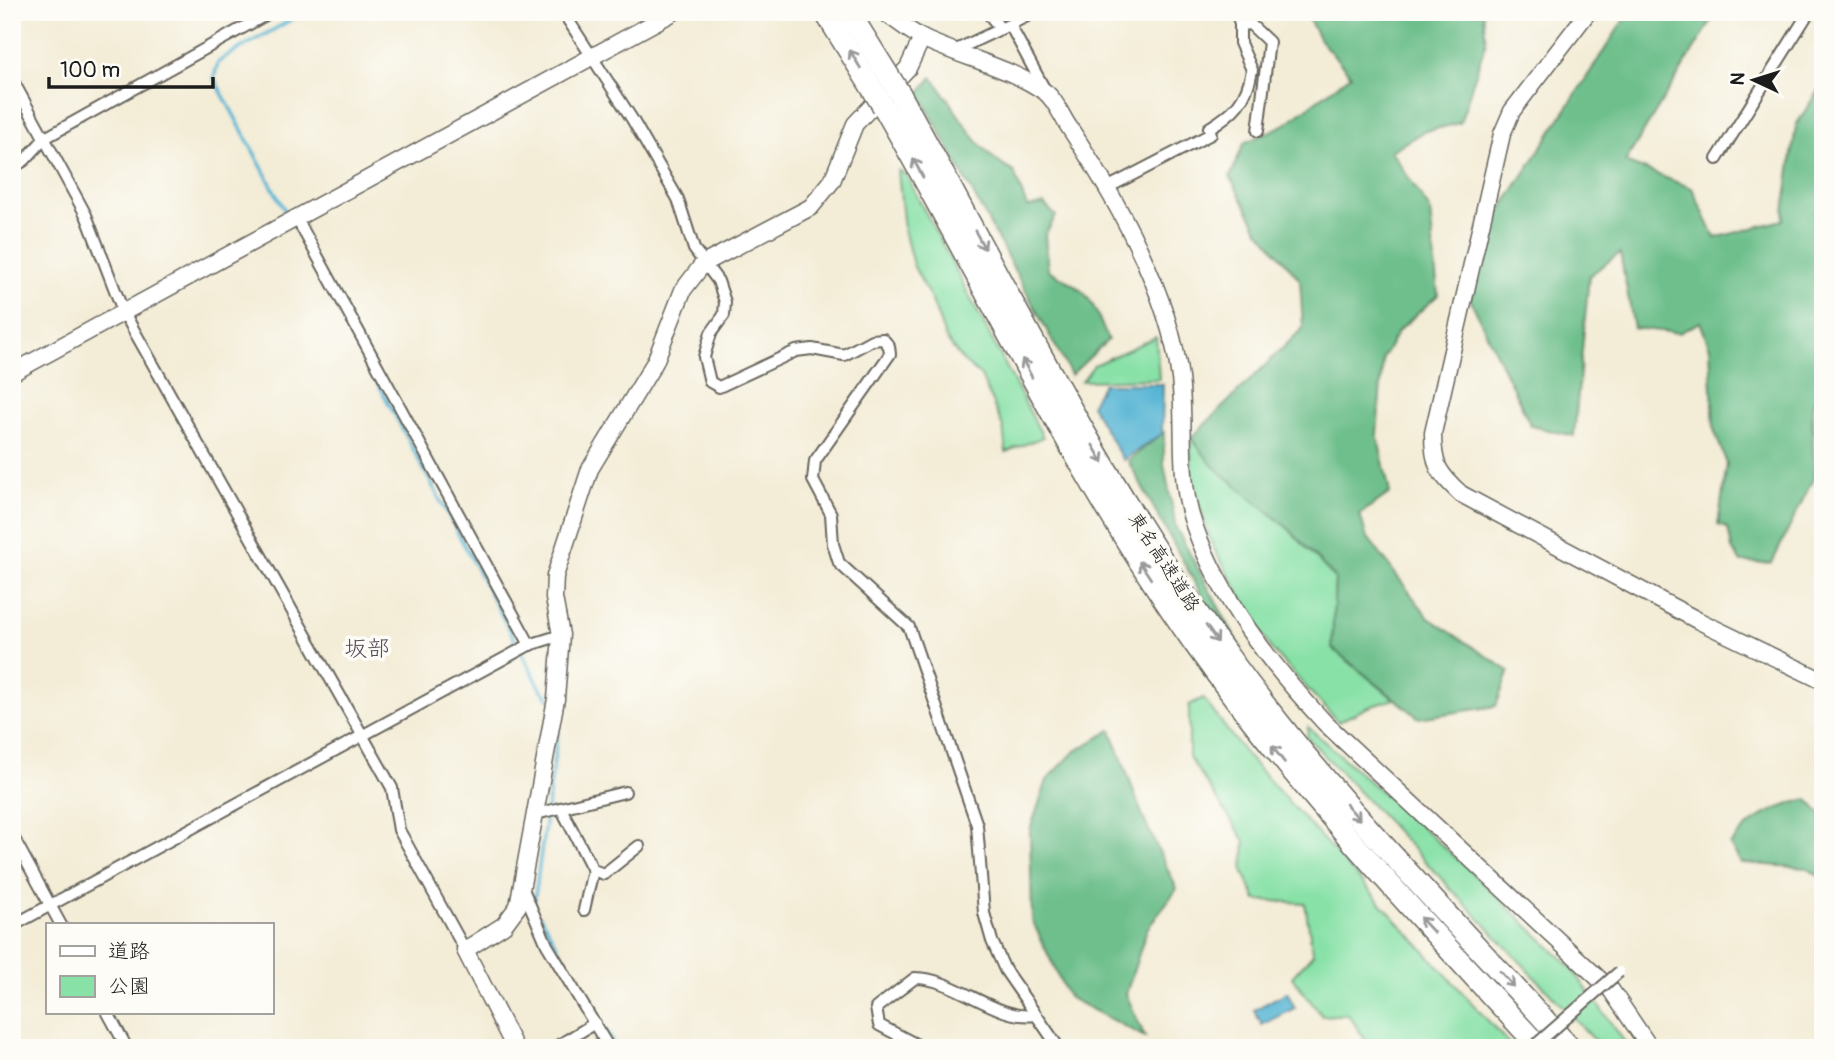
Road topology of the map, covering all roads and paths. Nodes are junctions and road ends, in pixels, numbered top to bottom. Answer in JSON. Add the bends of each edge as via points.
{"nodes":[{"id":1,"x":271,"y":12,"type":"edge"},
{"id":2,"x":564,"y":12,"type":"edge"},
{"id":3,"x":674,"y":12,"type":"edge"},
{"id":4,"x":825,"y":12,"type":"edge"},
{"id":5,"x":849,"y":12,"type":"edge"},
{"id":6,"x":884,"y":12,"type":"edge"},
{"id":7,"x":987,"y":12,"type":"edge"},
{"id":8,"x":1036,"y":12,"type":"edge"},
{"id":9,"x":1237,"y":12,"type":"edge"},
{"id":10,"x":1588,"y":12,"type":"edge"},
{"id":11,"x":1809,"y":12,"type":"edge"},
{"id":12,"x":1240,"y":25,"type":"junction"},
{"id":13,"x":1006,"y":27,"type":"junction"},
{"id":14,"x":922,"y":38,"type":"junction"},
{"id":15,"x":954,"y":51,"type":"junction"},
{"id":16,"x":590,"y":58,"type":"junction"},
{"id":17,"x":12,"y":79,"type":"edge"},
{"id":18,"x":1047,"y":93,"type":"junction"},
{"id":19,"x":892,"y":100,"type":"junction"},
{"id":20,"x":1258,"y":131,"type":"dead end"},
{"id":21,"x":44,"y":138,"type":"junction"},
{"id":22,"x":1717,"y":159,"type":"dead end"},
{"id":23,"x":12,"y":168,"type":"edge"},
{"id":24,"x":1107,"y":188,"type":"junction"},
{"id":25,"x":291,"y":219,"type":"junction"},
{"id":26,"x":703,"y":264,"type":"junction"},
{"id":27,"x":123,"y":311,"type":"junction"},
{"id":28,"x":12,"y":373,"type":"edge"},
{"id":29,"x":1125,"y":521,"type":"junction"},
{"id":30,"x":561,"y":635,"type":"junction"},
{"id":31,"x":530,"y":645,"type":"junction"},
{"id":32,"x":1823,"y":681,"type":"edge"},
{"id":33,"x":363,"y":737,"type":"junction"},
{"id":34,"x":625,"y":792,"type":"dead end"},
{"id":35,"x":557,"y":809,"type":"junction"},
{"id":36,"x":537,"y":814,"type":"junction"},
{"id":37,"x":12,"y":835,"type":"edge"},
{"id":38,"x":639,"y":846,"type":"dead end"},
{"id":39,"x":593,"y":870,"type":"junction"},
{"id":40,"x":523,"y":889,"type":"junction"},
{"id":41,"x":50,"y":905,"type":"junction"},
{"id":42,"x":584,"y":910,"type":"dead end"},
{"id":43,"x":60,"y":923,"type":"edge"},
{"id":44,"x":12,"y":926,"type":"edge"},
{"id":45,"x":465,"y":950,"type":"junction"},
{"id":46,"x":1619,"y":972,"type":"dead end"},
{"id":47,"x":109,"y":1014,"type":"edge"},
{"id":48,"x":1035,"y":1016,"type":"junction"},
{"id":49,"x":595,"y":1023,"type":"junction"},
{"id":50,"x":127,"y":1048,"type":"edge"},
{"id":51,"x":515,"y":1048,"type":"edge"},
{"id":52,"x":554,"y":1048,"type":"edge"},
{"id":53,"x":609,"y":1048,"type":"edge"},
{"id":54,"x":923,"y":1048,"type":"edge"},
{"id":55,"x":1059,"y":1048,"type":"edge"},
{"id":56,"x":1532,"y":1048,"type":"edge"},
{"id":57,"x":1540,"y":1048,"type":"edge"},
{"id":58,"x":1570,"y":1048,"type":"edge"},
{"id":59,"x":1650,"y":1048,"type":"edge"}],
"edges":[{"from":1,"to":21,"type":"street"},
{"from":2,"to":16,"type":"street"},
{"from":3,"to":16,"type":"street"},
{"from":19,"to":4,"type":"highway","name":"東名高速道路","one_way":true,"bridge":true},
{"from":5,"to":19,"type":"highway","name":"東名高速道路","bridge":true},
{"from":6,"to":14,"type":"street"},
{"from":7,"to":13,"type":"street"},
{"from":8,"to":13,"type":"street"},
{"from":9,"to":12,"type":"street"},
{"from":10,"to":32,"type":"street","via":[[1512,111],[1502,134],[1433,433],[1433,457],[1442,477],[1461,495]]},
{"from":11,"to":22,"type":"street"},
{"from":12,"to":20,"type":"street","via":[[1250,24],[1269,42]]},
{"from":12,"to":24,"type":"street","via":[[1240,43],[1252,70],[1242,103],[1209,128],[1210,134]]},
{"from":13,"to":15,"type":"street"},
{"from":13,"to":18,"type":"street"},
{"from":14,"to":15,"type":"street"},
{"from":14,"to":26,"type":"street","via":[[908,68],[855,124],[832,181],[811,208]]},
{"from":15,"to":18,"type":"street"},
{"from":16,"to":25,"type":"street"},
{"from":16,"to":26,"type":"street","via":[[678,199]]},
{"from":17,"to":21,"type":"street"},
{"from":18,"to":24,"type":"street"},
{"from":19,"to":29,"type":"highway","name":"東名高速道路","one_way":true,"via":[[1065,395]]},
{"from":29,"to":19,"type":"highway","name":"東名高速道路","one_way":true,"via":[[1059,428]]},
{"from":21,"to":23,"type":"street","via":[[26,160]]},
{"from":21,"to":27,"type":"street","via":[[86,215]]},
{"from":24,"to":59,"type":"street","via":[[1149,274],[1169,328],[1180,378],[1184,482],[1194,525],[1220,581],[1258,643],[1325,723],[1611,990]]},
{"from":25,"to":27,"type":"street"},
{"from":25,"to":31,"type":"street"},
{"from":26,"to":30,"type":"street","via":[[683,290],[655,362],[590,469],[555,576]]},
{"from":26,"to":48,"type":"street","via":[[718,281],[725,302],[724,315],[710,333],[704,357],[710,382],[719,387],[796,351],[844,355],[883,339],[889,346],[890,354],[876,377],[815,461],[813,480],[831,514],[839,563],[909,627],[977,825],[984,913],[992,941]]},
{"from":27,"to":28,"type":"street"},
{"from":27,"to":33,"type":"street"},
{"from":57,"to":29,"type":"highway","name":"東名高速道路","one_way":true,"via":[[1287,766],[1193,642]]},
{"from":29,"to":58,"type":"highway","name":"東名高速道路","one_way":true,"via":[[1323,778]]},
{"from":30,"to":31,"type":"street"},
{"from":30,"to":36,"type":"street"},
{"from":31,"to":33,"type":"street"},
{"from":33,"to":41,"type":"street"},
{"from":33,"to":45,"type":"street","via":[[391,788],[398,830]]},
{"from":34,"to":35,"type":"street"},
{"from":35,"to":36,"type":"street"},
{"from":35,"to":39,"type":"street"},
{"from":36,"to":40,"type":"street"},
{"from":37,"to":41,"type":"street"},
{"from":38,"to":39,"type":"street","via":[[604,874]]},
{"from":39,"to":42,"type":"street"},
{"from":40,"to":45,"type":"street","via":[[518,906],[504,925]]},
{"from":40,"to":49,"type":"street","via":[[547,945]]},
{"from":41,"to":43,"type":"street"},
{"from":41,"to":44,"type":"street"},
{"from":45,"to":51,"type":"street"},
{"from":46,"to":56,"type":"street","bridge":true},
{"from":47,"to":50,"type":"street"},
{"from":48,"to":54,"type":"street","via":[[1012,1014],[943,982],[915,978],[876,1008],[879,1025]]},
{"from":48,"to":55,"type":"street"},
{"from":49,"to":52,"type":"street"},
{"from":49,"to":53,"type":"street"}]}
